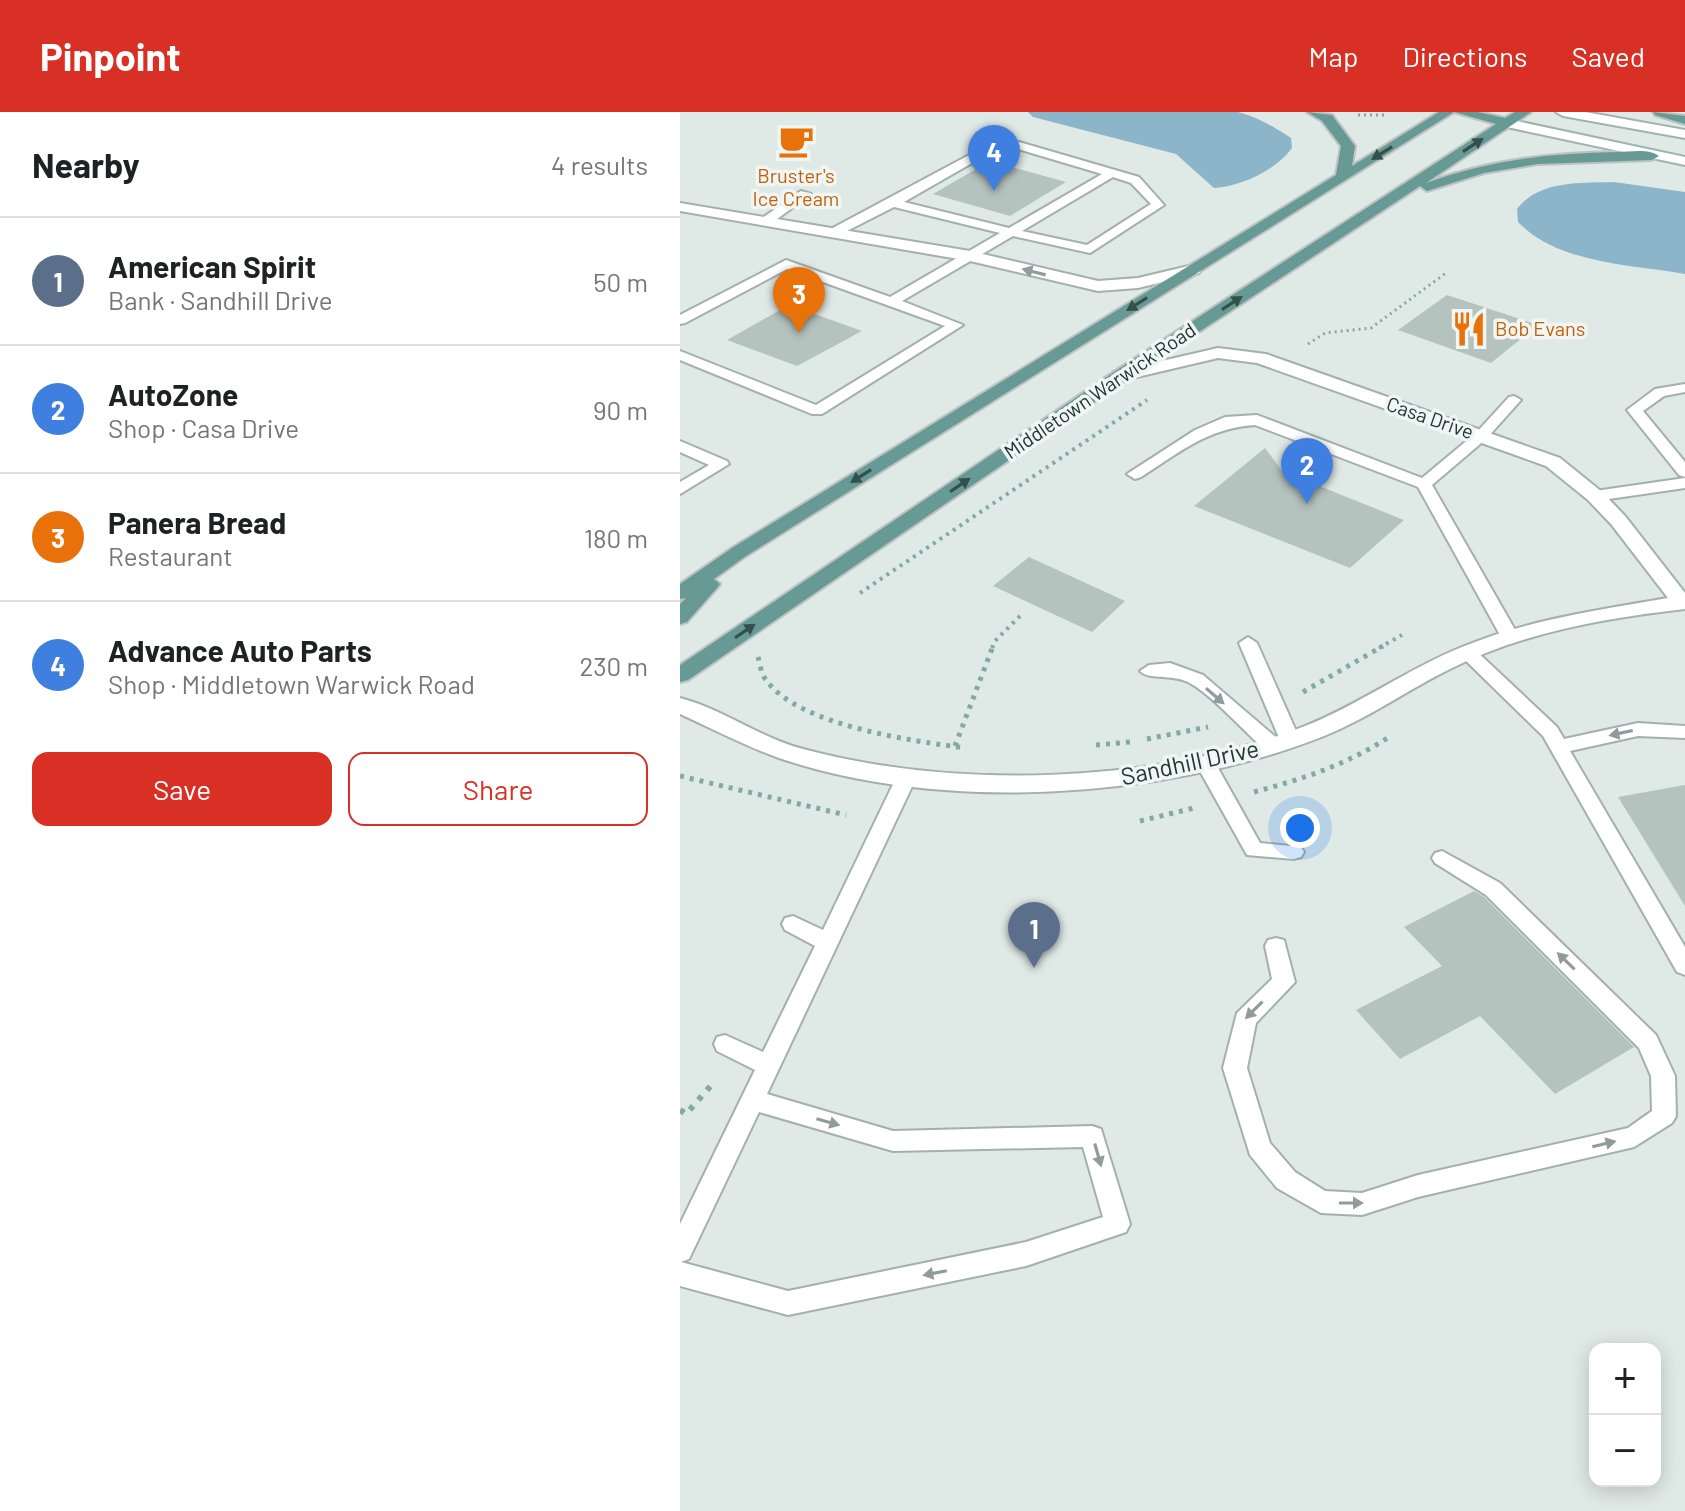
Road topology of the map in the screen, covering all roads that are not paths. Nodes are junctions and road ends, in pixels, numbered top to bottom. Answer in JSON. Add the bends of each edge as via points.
{"nodes":[{"id":1,"x":1314,"y":112,"type":"edge"},
{"id":2,"x":1448,"y":112,"type":"edge"},
{"id":3,"x":1461,"y":112,"type":"edge"},
{"id":4,"x":1524,"y":112,"type":"edge"},
{"id":5,"x":1563,"y":112,"type":"edge"},
{"id":6,"x":1660,"y":112,"type":"edge"},
{"id":7,"x":1685,"y":120,"type":"edge"},
{"id":8,"x":1507,"y":123,"type":"junction"},
{"id":9,"x":1685,"y":134,"type":"edge"},
{"id":10,"x":1652,"y":156,"type":"junction"},
{"id":11,"x":1685,"y":161,"type":"edge"},
{"id":12,"x":1112,"y":173,"type":"junction"},
{"id":13,"x":1343,"y":177,"type":"junction"},
{"id":14,"x":805,"y":194,"type":"dead end"},
{"id":15,"x":893,"y":203,"type":"junction"},
{"id":16,"x":1380,"y":206,"type":"junction"},
{"id":17,"x":680,"y":207,"type":"edge"},
{"id":18,"x":765,"y":222,"type":"junction"},
{"id":19,"x":1013,"y":231,"type":"junction"},
{"id":20,"x":833,"y":233,"type":"junction"},
{"id":21,"x":970,"y":256,"type":"junction"},
{"id":22,"x":1193,"y":270,"type":"junction"},
{"id":23,"x":891,"y":302,"type":"junction"},
{"id":24,"x":680,"y":320,"type":"edge"},
{"id":25,"x":680,"y":355,"type":"edge"},
{"id":26,"x":1120,"y":376,"type":"junction"},
{"id":27,"x":1685,"y":388,"type":"edge"},
{"id":28,"x":1514,"y":400,"type":"dead end"},
{"id":29,"x":1481,"y":436,"type":"junction"},
{"id":30,"x":680,"y":446,"type":"edge"},
{"id":31,"x":1685,"y":472,"type":"edge"},
{"id":32,"x":1135,"y":474,"type":"dead end"},
{"id":33,"x":1685,"y":483,"type":"edge"},
{"id":34,"x":1424,"y":484,"type":"junction"},
{"id":35,"x":680,"y":489,"type":"edge"},
{"id":36,"x":1595,"y":496,"type":"junction"},
{"id":37,"x":739,"y":552,"type":"junction"},
{"id":38,"x":680,"y":593,"type":"edge"},
{"id":39,"x":1683,"y":602,"type":"edge"},
{"id":40,"x":680,"y":617,"type":"edge"},
{"id":41,"x":1509,"y":635,"type":"junction"},
{"id":42,"x":1248,"y":643,"type":"dead end"},
{"id":43,"x":1467,"y":652,"type":"junction"},
{"id":44,"x":1149,"y":671,"type":"dead end"},
{"id":45,"x":680,"y":675,"type":"edge"},
{"id":46,"x":680,"y":705,"type":"edge"},
{"id":47,"x":1685,"y":732,"type":"edge"},
{"id":48,"x":1281,"y":742,"type":"junction"},
{"id":49,"x":1558,"y":747,"type":"junction"},
{"id":50,"x":1206,"y":764,"type":"junction"},
{"id":51,"x":907,"y":776,"type":"junction"},
{"id":52,"x":1294,"y":852,"type":"dead end"},
{"id":53,"x":1442,"y":858,"type":"dead end"},
{"id":54,"x":793,"y":924,"type":"dead end"},
{"id":55,"x":828,"y":943,"type":"junction"},
{"id":56,"x":1276,"y":946,"type":"dead end"},
{"id":57,"x":1685,"y":966,"type":"edge"},
{"id":58,"x":725,"y":1044,"type":"dead end"},
{"id":59,"x":769,"y":1066,"type":"junction"},
{"id":60,"x":753,"y":1100,"type":"junction"},
{"id":61,"x":688,"y":1218,"type":"edge"},
{"id":62,"x":680,"y":1251,"type":"edge"},
{"id":63,"x":680,"y":1274,"type":"edge"}],
"edges":[{"from":1,"to":13,"type":"main road","via":[[1327,118],[1348,146]]},
{"from":2,"to":13,"type":"main road","one_way":true},
{"from":3,"to":8,"type":"main road"},
{"from":4,"to":8,"type":"main road","name":"Middletown Warwick Road"},
{"from":5,"to":9,"type":"street"},
{"from":6,"to":7,"type":"main road"},
{"from":8,"to":10,"type":"street"},
{"from":16,"to":8,"type":"main road","name":"Middletown Warwick Road","one_way":true},
{"from":10,"to":11,"type":"street"},
{"from":10,"to":16,"type":"main road","via":[[1515,161],[1449,178]]},
{"from":12,"to":15,"type":"lane","via":[[1019,145],[1002,145]]},
{"from":12,"to":19,"type":"lane"},
{"from":12,"to":19,"type":"lane","via":[[1135,180],[1158,205],[1090,249]]},
{"from":13,"to":22,"type":"main road"},
{"from":14,"to":18,"type":"lane"},
{"from":15,"to":19,"type":"lane"},
{"from":15,"to":20,"type":"lane"},
{"from":26,"to":16,"type":"main road","name":"Middletown Warwick Road","one_way":true},
{"from":17,"to":18,"type":"street"},
{"from":18,"to":20,"type":"street"},
{"from":19,"to":21,"type":"lane"},
{"from":20,"to":21,"type":"street"},
{"from":22,"to":21,"type":"street","one_way":true,"via":[[1098,286]]},
{"from":21,"to":23,"type":"lane"},
{"from":22,"to":37,"type":"main road","one_way":true},
{"from":23,"to":24,"type":"lane","via":[[786,264]]},
{"from":23,"to":25,"type":"lane","via":[[956,325],[817,411]]},
{"from":26,"to":29,"type":"street","name":"Casa Drive","via":[[1237,353]]},
{"from":45,"to":26,"type":"main road","name":"Middletown Warwick Road","one_way":true},
{"from":27,"to":31,"type":"lane","via":[[1660,392],[1634,410]]},
{"from":28,"to":29,"type":"lane"},
{"from":29,"to":34,"type":"lane"},
{"from":29,"to":36,"type":"street","name":"Casa Drive","via":[[1553,462]]},
{"from":30,"to":35,"type":"lane","via":[[721,464]]},
{"from":32,"to":34,"type":"lane","via":[[1200,433],[1225,422],[1257,420]]},
{"from":33,"to":36,"type":"lane"},
{"from":34,"to":41,"type":"lane"},
{"from":36,"to":39,"type":"street","name":"Casa Drive"},
{"from":37,"to":38,"type":"main road"},
{"from":37,"to":40,"type":"main road"},
{"from":39,"to":41,"type":"street","name":"Sandhill Drive"},
{"from":41,"to":43,"type":"street","name":"Sandhill Drive"},
{"from":42,"to":48,"type":"lane","via":[[1277,708]]},
{"from":43,"to":48,"type":"street","name":"Sandhill Drive","via":[[1420,673],[1356,714]]},
{"from":43,"to":49,"type":"lane","via":[[1550,732]]},
{"from":44,"to":48,"type":"lane","one_way":true,"via":[[1170,669],[1197,679],[1244,721]]},
{"from":46,"to":51,"type":"street","name":"Sandhill Drive","via":[[800,757]]},
{"from":47,"to":49,"type":"lane","one_way":true,"via":[[1671,727],[1637,730]]},
{"from":48,"to":50,"type":"street","name":"Sandhill Drive"},
{"from":49,"to":57,"type":"lane"},
{"from":50,"to":51,"type":"street","name":"Sandhill Drive","via":[[1100,782],[1013,785]]},
{"from":50,"to":52,"type":"lane","via":[[1254,850]]},
{"from":51,"to":55,"type":"lane"},
{"from":56,"to":53,"type":"lane","one_way":true,"via":[[1284,982],[1245,1019],[1235,1068],[1259,1148],[1286,1180],[1321,1202],[1362,1204],[1418,1186],[1634,1137],[1664,1116],[1663,1076],[1648,1042],[1493,889]]},
{"from":54,"to":55,"type":"lane"},
{"from":55,"to":59,"type":"lane"},
{"from":58,"to":59,"type":"lane"},
{"from":59,"to":60,"type":"lane"},
{"from":60,"to":61,"type":"lane"},
{"from":60,"to":63,"type":"lane","one_way":true,"via":[[893,1141],[1092,1136],[1117,1224],[1026,1254],[788,1303]]},
{"from":61,"to":62,"type":"lane"}]}
